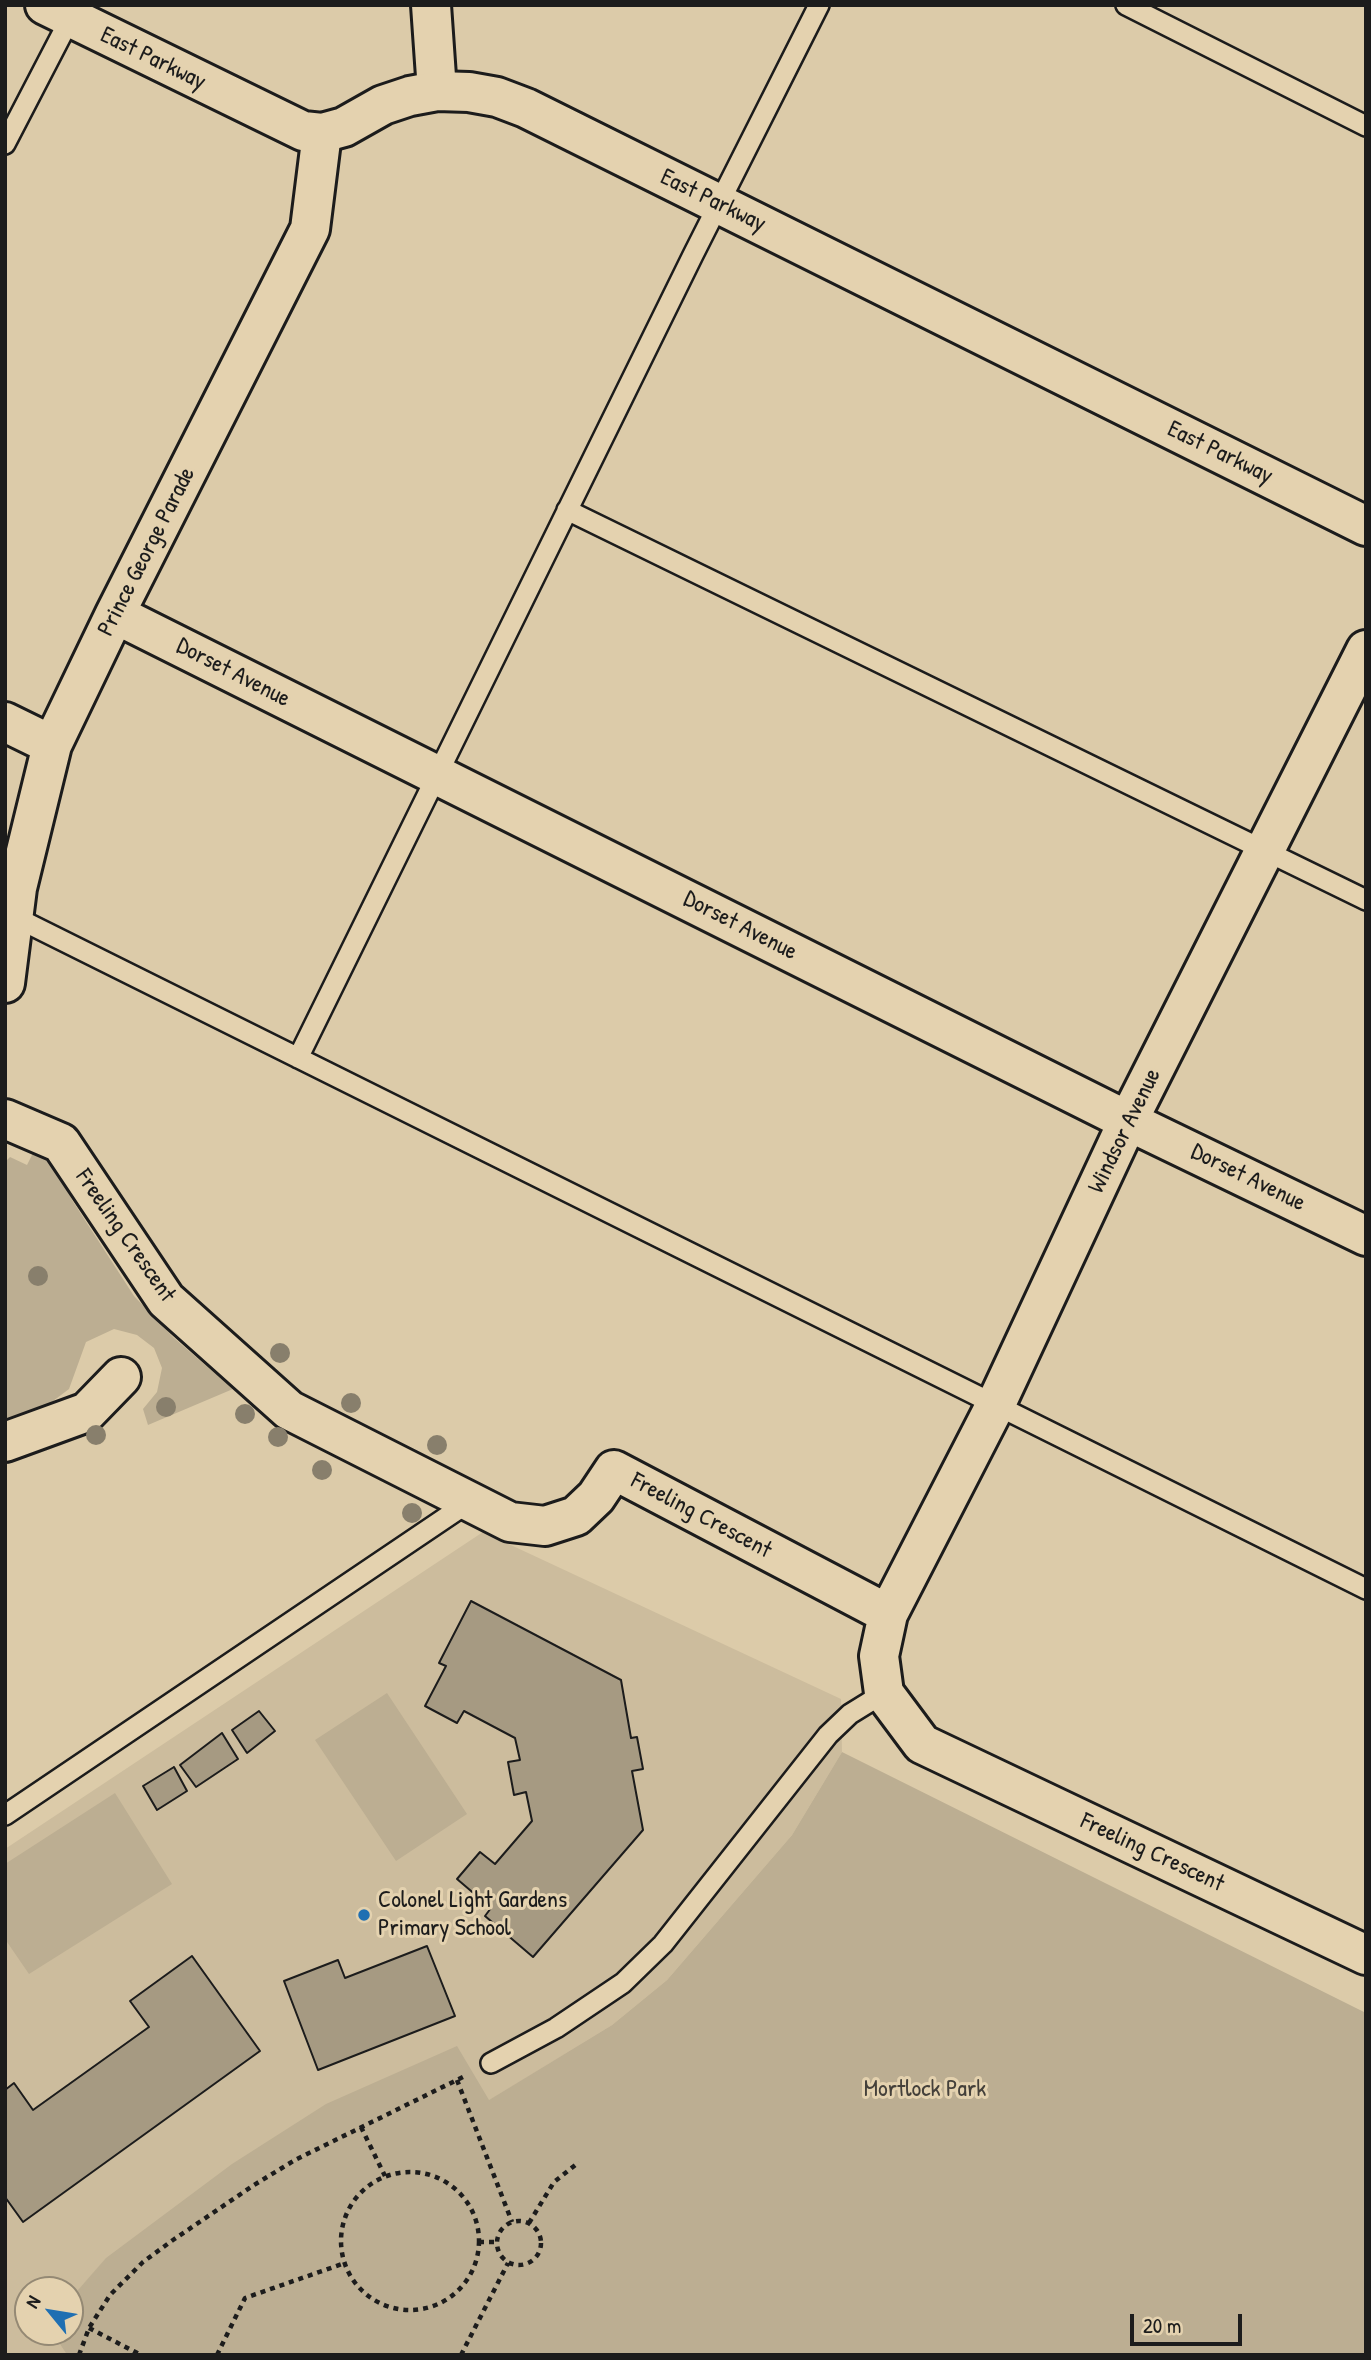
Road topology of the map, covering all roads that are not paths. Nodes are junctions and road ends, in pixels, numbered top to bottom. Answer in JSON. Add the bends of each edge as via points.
{"nodes":[{"id":1,"x":431,"y":5,"type":"edge"},
{"id":2,"x":819,"y":5,"type":"edge"},
{"id":3,"x":1126,"y":5,"type":"edge"},
{"id":4,"x":64,"y":9,"type":"edge"},
{"id":5,"x":437,"y":91,"type":"junction"},
{"id":6,"x":1366,"y":126,"type":"edge"},
{"id":7,"x":321,"y":133,"type":"junction"},
{"id":8,"x":5,"y":144,"type":"edge"},
{"id":9,"x":719,"y":204,"type":"junction"},
{"id":10,"x":567,"y":510,"type":"junction"},
{"id":11,"x":1366,"y":526,"type":"edge"},
{"id":12,"x":115,"y":614,"type":"junction"},
{"id":13,"x":1366,"y":650,"type":"edge"},
{"id":14,"x":5,"y":722,"type":"edge"},
{"id":15,"x":51,"y":745,"type":"junction"},
{"id":16,"x":436,"y":775,"type":"junction"},
{"id":17,"x":1265,"y":850,"type":"junction"},
{"id":18,"x":1366,"y":900,"type":"edge"},
{"id":19,"x":13,"y":916,"type":"junction"},
{"id":20,"x":5,"y":983,"type":"edge"},
{"id":21,"x":298,"y":1058,"type":"junction"},
{"id":22,"x":5,"y":1118,"type":"edge"},
{"id":23,"x":1128,"y":1121,"type":"junction"},
{"id":24,"x":1366,"y":1236,"type":"edge"},
{"id":25,"x":121,"y":1377,"type":"dead end"},
{"id":26,"x":995,"y":1406,"type":"junction"},
{"id":27,"x":5,"y":1442,"type":"edge"},
{"id":28,"x":469,"y":1502,"type":"junction"},
{"id":29,"x":1366,"y":1589,"type":"edge"},
{"id":30,"x":888,"y":1614,"type":"junction"},
{"id":31,"x":884,"y":1693,"type":"junction"},
{"id":32,"x":5,"y":1815,"type":"edge"},
{"id":33,"x":1366,"y":1955,"type":"edge"},
{"id":34,"x":491,"y":2063,"type":"road end"}],
"edges":[{"from":1,"to":5,"type":"street"},
{"from":2,"to":9,"type":"lane"},
{"from":3,"to":6,"type":"lane"},
{"from":4,"to":7,"type":"street","name":"East Parkway","via":[[276,119]]},
{"from":4,"to":8,"type":"lane"},
{"from":5,"to":7,"type":"street","name":"East Parkway","via":[[383,104],[344,127]]},
{"from":5,"to":9,"type":"street","name":"East Parkway","via":[[497,97],[526,108]]},
{"from":7,"to":12,"type":"street","name":"Prince George Parade","via":[[310,229]]},
{"from":9,"to":10,"type":"lane"},
{"from":9,"to":11,"type":"street","name":"East Parkway"},
{"from":10,"to":16,"type":"lane"},
{"from":10,"to":17,"type":"lane"},
{"from":12,"to":15,"type":"street","name":"Prince George Parade"},
{"from":12,"to":16,"type":"street","name":"Dorset Avenue"},
{"from":13,"to":17,"type":"street","name":"Windsor Avenue"},
{"from":14,"to":15,"type":"street"},
{"from":15,"to":19,"type":"street","name":"Prince George Parade"},
{"from":16,"to":21,"type":"lane"},
{"from":16,"to":23,"type":"street","name":"Dorset Avenue"},
{"from":17,"to":18,"type":"lane"},
{"from":17,"to":23,"type":"street","name":"Windsor Avenue"},
{"from":19,"to":20,"type":"street","name":"Prince George Parade"},
{"from":19,"to":21,"type":"lane"},
{"from":21,"to":26,"type":"lane"},
{"from":22,"to":28,"type":"street","name":"Freeling Crescent","via":[[61,1143],[166,1300],[289,1410]]},
{"from":23,"to":24,"type":"street","name":"Dorset Avenue"},
{"from":23,"to":26,"type":"street","name":"Windsor Avenue"},
{"from":25,"to":27,"type":"street","via":[[87,1412]]},
{"from":26,"to":29,"type":"lane"},
{"from":26,"to":30,"type":"street","name":"Windsor Avenue"},
{"from":28,"to":30,"type":"street","name":"Freeling Crescent","via":[[510,1522],[545,1526],[576,1516],[614,1471]]},
{"from":28,"to":32,"type":"lane"},
{"from":30,"to":31,"type":"street","name":"Freeling Crescent","via":[[878,1656]]},
{"from":31,"to":33,"type":"street","name":"Freeling Crescent","via":[[922,1744]]},
{"from":31,"to":34,"type":"lane","via":[[850,1714],[828,1735],[663,1944],[639,1968],[556,2028]]}]}
